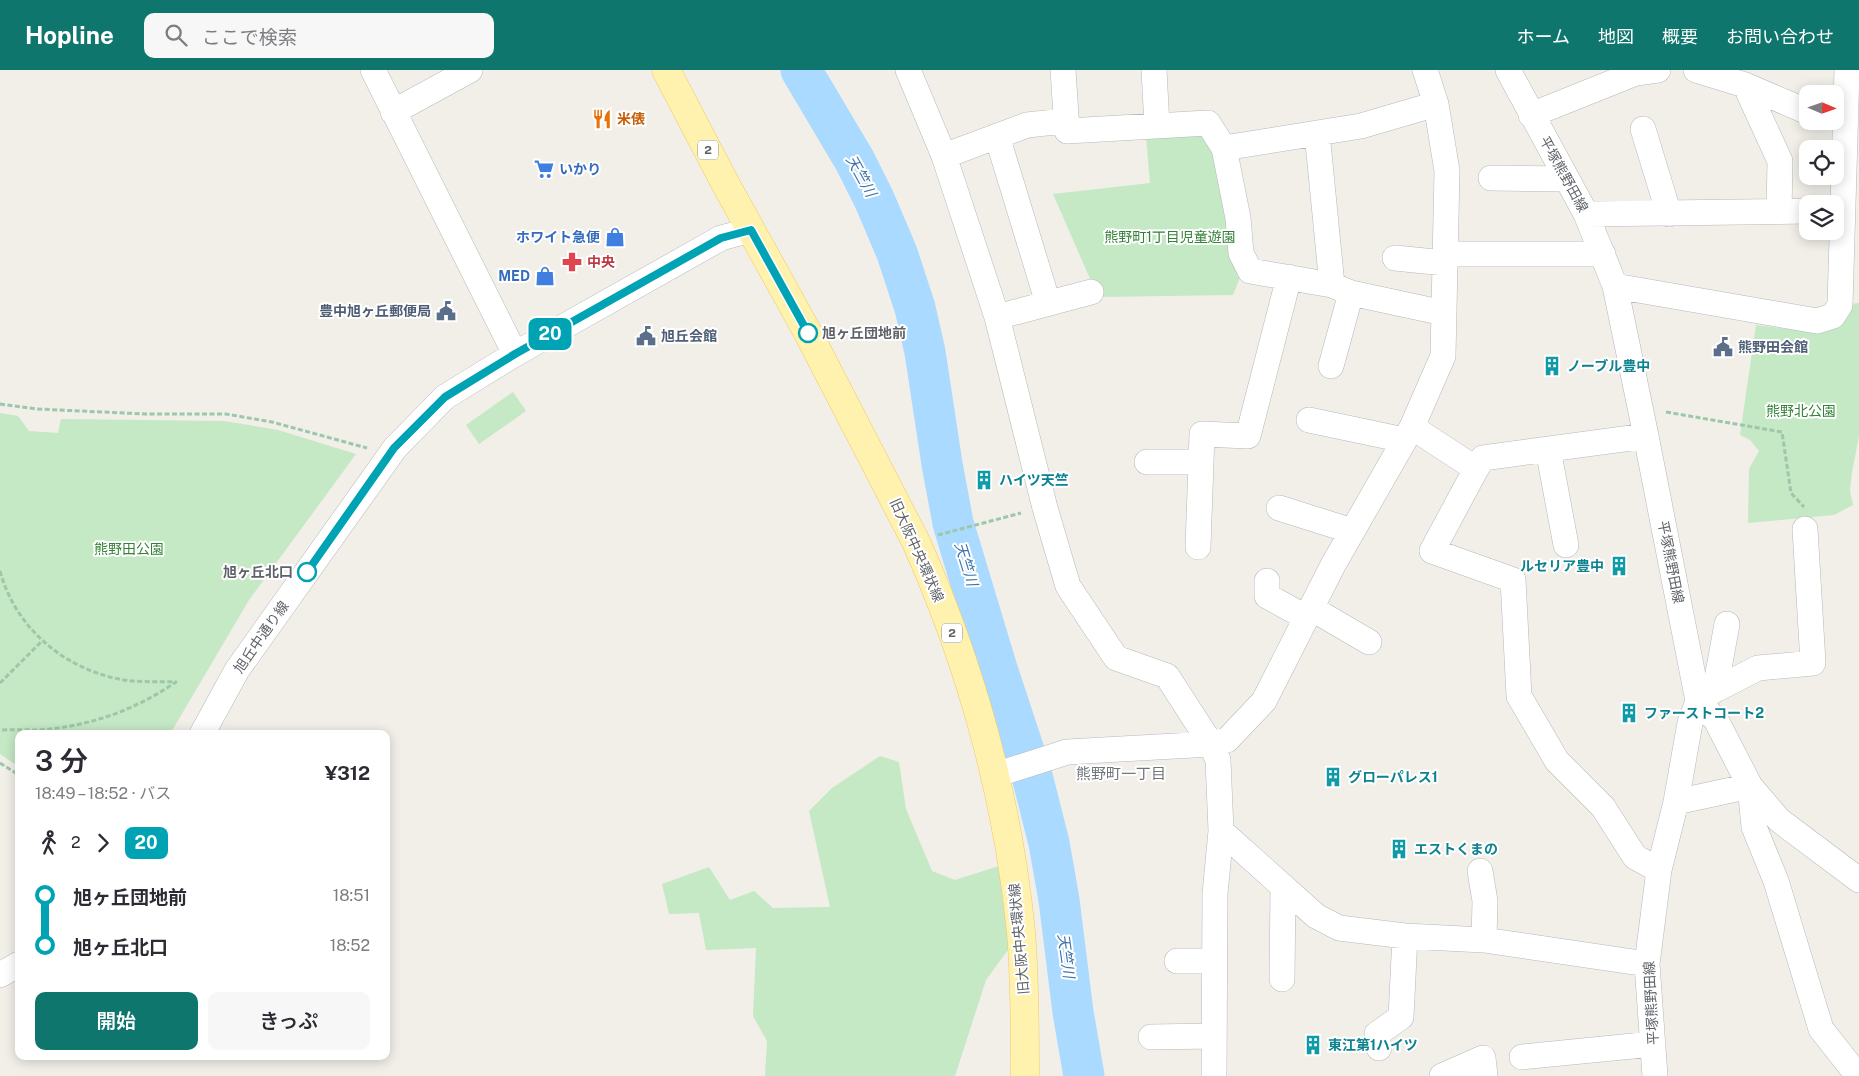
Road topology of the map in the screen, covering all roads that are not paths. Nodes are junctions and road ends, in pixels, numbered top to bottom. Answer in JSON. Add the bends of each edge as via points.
{"nodes":[{"id":1,"x":373,"y":70,"type":"edge"},
{"id":2,"x":470,"y":70,"type":"edge"},
{"id":3,"x":666,"y":70,"type":"edge"},
{"id":4,"x":908,"y":70,"type":"edge"},
{"id":5,"x":1064,"y":70,"type":"edge"},
{"id":6,"x":1154,"y":70,"type":"edge"},
{"id":7,"x":1425,"y":70,"type":"edge"},
{"id":8,"x":1508,"y":70,"type":"edge"},
{"id":9,"x":1658,"y":70,"type":"edge"},
{"id":10,"x":1696,"y":70,"type":"edge"},
{"id":11,"x":1847,"y":70,"type":"edge"},
{"id":12,"x":1745,"y":85,"type":"junction"},
{"id":13,"x":1844,"y":86,"type":"edge"},
{"id":14,"x":1436,"y":104,"type":"junction"},
{"id":15,"x":1799,"y":108,"type":"edge"},
{"id":16,"x":393,"y":112,"type":"junction"},
{"id":17,"x":1531,"y":114,"type":"junction"},
{"id":18,"x":1066,"y":121,"type":"junction"},
{"id":19,"x":1157,"y":126,"type":"junction"},
{"id":20,"x":1643,"y":129,"type":"dead end"},
{"id":21,"x":1837,"y":130,"type":"edge"},
{"id":22,"x":1317,"y":133,"type":"junction"},
{"id":23,"x":997,"y":136,"type":"junction"},
{"id":24,"x":1224,"y":148,"type":"junction"},
{"id":25,"x":944,"y":156,"type":"junction"},
{"id":26,"x":1491,"y":178,"type":"dead end"},
{"id":27,"x":1567,"y":179,"type":"junction"},
{"id":28,"x":1839,"y":195,"type":"edge"},
{"id":29,"x":1779,"y":211,"type":"junction"},
{"id":30,"x":1799,"y":211,"type":"edge"},
{"id":31,"x":1586,"y":214,"type":"junction"},
{"id":32,"x":1669,"y":214,"type":"junction"},
{"id":33,"x":751,"y":230,"type":"junction"},
{"id":34,"x":1839,"y":240,"type":"edge"},
{"id":35,"x":1603,"y":254,"type":"junction"},
{"id":36,"x":1395,"y":258,"type":"dead end"},
{"id":37,"x":1445,"y":259,"type":"junction"},
{"id":38,"x":1289,"y":276,"type":"junction"},
{"id":39,"x":1615,"y":286,"type":"junction"},
{"id":40,"x":1341,"y":289,"type":"junction"},
{"id":41,"x":1091,"y":292,"type":"dead end"},
{"id":42,"x":1048,"y":303,"type":"junction"},
{"id":43,"x":1444,"y":313,"type":"junction"},
{"id":44,"x":997,"y":317,"type":"junction"},
{"id":45,"x":515,"y":354,"type":"junction"},
{"id":46,"x":1331,"y":366,"type":"dead end"},
{"id":47,"x":1309,"y":420,"type":"dead end"},
{"id":48,"x":1408,"y":434,"type":"junction"},
{"id":49,"x":1646,"y":436,"type":"junction"},
{"id":50,"x":1548,"y":449,"type":"junction"},
{"id":51,"x":1147,"y":462,"type":"dead end"},
{"id":52,"x":1201,"y":462,"type":"junction"},
{"id":53,"x":1476,"y":469,"type":"junction"},
{"id":54,"x":1279,"y":508,"type":"dead end"},
{"id":55,"x":1806,"y":529,"type":"road end"},
{"id":56,"x":1352,"y":531,"type":"junction"},
{"id":57,"x":1566,"y":545,"type":"dead end"},
{"id":58,"x":1198,"y":547,"type":"dead end"},
{"id":59,"x":1267,"y":581,"type":"dead end"},
{"id":60,"x":1309,"y":613,"type":"junction"},
{"id":61,"x":1727,"y":624,"type":"dead end"},
{"id":62,"x":1369,"y":642,"type":"dead end"},
{"id":63,"x":1706,"y":696,"type":"junction"},
{"id":64,"x":204,"y":730,"type":"edge"},
{"id":65,"x":1211,"y":744,"type":"junction"},
{"id":66,"x":1003,"y":772,"type":"junction"},
{"id":67,"x":1750,"y":786,"type":"junction"},
{"id":68,"x":1676,"y":802,"type":"junction"},
{"id":69,"x":1221,"y":831,"type":"junction"},
{"id":70,"x":1659,"y":870,"type":"junction"},
{"id":71,"x":1480,"y":871,"type":"dead end"},
{"id":72,"x":1859,"y":880,"type":"edge"},
{"id":73,"x":1283,"y":886,"type":"junction"},
{"id":74,"x":1405,"y":936,"type":"junction"},
{"id":75,"x":1484,"y":940,"type":"junction"},
{"id":76,"x":1177,"y":960,"type":"dead end"},
{"id":77,"x":1214,"y":961,"type":"junction"},
{"id":78,"x":1647,"y":964,"type":"junction"},
{"id":79,"x":15,"y":966,"type":"edge"},
{"id":80,"x":0,"y":975,"type":"edge"},
{"id":81,"x":1282,"y":979,"type":"dead end"},
{"id":82,"x":1151,"y":1036,"type":"dead end"},
{"id":83,"x":1213,"y":1036,"type":"junction"},
{"id":84,"x":1652,"y":1044,"type":"junction"},
{"id":85,"x":1379,"y":1048,"type":"dead end"},
{"id":86,"x":1522,"y":1057,"type":"dead end"},
{"id":87,"x":1025,"y":1076,"type":"edge"},
{"id":88,"x":1214,"y":1076,"type":"edge"},
{"id":89,"x":1442,"y":1076,"type":"edge"},
{"id":90,"x":1485,"y":1076,"type":"edge"},
{"id":91,"x":1655,"y":1076,"type":"edge"},
{"id":92,"x":1858,"y":1076,"type":"edge"}],
"edges":[{"from":1,"to":16,"type":"street"},
{"from":2,"to":16,"type":"street"},
{"from":3,"to":33,"type":"main road","name":"旧大阪中央環状線","number":"2"},
{"from":4,"to":25,"type":"street"},
{"from":5,"to":18,"type":"street"},
{"from":6,"to":19,"type":"street"},
{"from":7,"to":14,"type":"street"},
{"from":8,"to":17,"type":"street","name":"平塚熊野田線"},
{"from":9,"to":17,"type":"street","via":[[1636,73]]},
{"from":10,"to":12,"type":"street"},
{"from":11,"to":13,"type":"street"},
{"from":12,"to":15,"type":"street"},
{"from":12,"to":29,"type":"street","via":[[1780,161]]},
{"from":14,"to":22,"type":"street","via":[[1360,126]]},
{"from":14,"to":37,"type":"street","via":[[1447,171]]},
{"from":16,"to":45,"type":"street"},
{"from":17,"to":27,"type":"street","name":"平塚熊野田線"},
{"from":18,"to":19,"type":"street","via":[[1067,132]]},
{"from":18,"to":23,"type":"street","via":[[1027,125]]},
{"from":19,"to":24,"type":"street","via":[[1208,123]]},
{"from":20,"to":32,"type":"street"},
{"from":21,"to":28,"type":"street"},
{"from":22,"to":24,"type":"street"},
{"from":22,"to":40,"type":"street"},
{"from":23,"to":25,"type":"street"},
{"from":23,"to":42,"type":"street"},
{"from":24,"to":38,"type":"street","via":[[1238,218],[1241,253],[1250,271]]},
{"from":25,"to":44,"type":"street"},
{"from":26,"to":27,"type":"street"},
{"from":27,"to":31,"type":"street","name":"平塚熊野田線"},
{"from":29,"to":30,"type":"street"},
{"from":29,"to":32,"type":"street"},
{"from":31,"to":32,"type":"street"},
{"from":31,"to":35,"type":"street","name":"平塚熊野田線"},
{"from":33,"to":45,"type":"street","name":"旭丘中通り線","via":[[721,238]]},
{"from":33,"to":66,"type":"main road","name":"旧大阪中央環状線","number":"2","via":[[916,542]]},
{"from":34,"to":39,"type":"street","via":[[1840,305],[1833,316],[1817,321]]},
{"from":35,"to":37,"type":"street"},
{"from":35,"to":39,"type":"street","name":"平塚熊野田線"},
{"from":36,"to":37,"type":"street"},
{"from":37,"to":43,"type":"street"},
{"from":38,"to":40,"type":"street"},
{"from":38,"to":52,"type":"street","via":[[1248,436],[1202,434]]},
{"from":39,"to":49,"type":"street","name":"平塚熊野田線"},
{"from":40,"to":43,"type":"street"},
{"from":40,"to":46,"type":"street"},
{"from":41,"to":42,"type":"street"},
{"from":42,"to":44,"type":"street"},
{"from":43,"to":48,"type":"street","via":[[1443,356]]},
{"from":44,"to":65,"type":"street","via":[[1068,586],[1116,658],[1167,676]]},
{"from":45,"to":64,"type":"street","name":"旭丘中通り線","via":[[445,397],[394,448],[238,670]]},
{"from":47,"to":48,"type":"street"},
{"from":48,"to":53,"type":"street"},
{"from":48,"to":56,"type":"street"},
{"from":49,"to":50,"type":"street"},
{"from":49,"to":63,"type":"street","name":"平塚熊野田線"},
{"from":50,"to":53,"type":"street","via":[[1484,458]]},
{"from":50,"to":57,"type":"street"},
{"from":51,"to":52,"type":"street"},
{"from":52,"to":58,"type":"street"},
{"from":53,"to":70,"type":"street","via":[[1432,551],[1513,580],[1519,696],[1557,762],[1603,807],[1635,857]]},
{"from":54,"to":56,"type":"street"},
{"from":55,"to":63,"type":"street","via":[[1813,664],[1758,668]]},
{"from":56,"to":60,"type":"street"},
{"from":59,"to":60,"type":"street","via":[[1267,596]]},
{"from":60,"to":62,"type":"street"},
{"from":60,"to":65,"type":"street","via":[[1264,701],[1227,740]]},
{"from":61,"to":63,"type":"street"},
{"from":63,"to":67,"type":"street"},
{"from":63,"to":68,"type":"street","name":"平塚熊野田線","via":[[1690,723]]},
{"from":65,"to":66,"type":"street","via":[[1067,752]]},
{"from":65,"to":69,"type":"street","via":[[1218,760]]},
{"from":66,"to":87,"type":"main road","name":"旧大阪中央環状線","number":"2","via":[[1021,932]]},
{"from":67,"to":68,"type":"street"},
{"from":67,"to":72,"type":"street","via":[[1779,820]]},
{"from":67,"to":92,"type":"street","via":[[1754,827],[1776,881],[1821,1029]]},
{"from":68,"to":70,"type":"street","name":"平塚熊野田線"},
{"from":69,"to":73,"type":"street"},
{"from":69,"to":77,"type":"street"},
{"from":70,"to":78,"type":"street","name":"平塚熊野田線"},
{"from":71,"to":75,"type":"street","via":[[1486,901]]},
{"from":73,"to":74,"type":"street","via":[[1316,916],[1339,928]]},
{"from":73,"to":81,"type":"street"},
{"from":74,"to":75,"type":"street"},
{"from":74,"to":85,"type":"street","via":[[1401,1017],[1377,1034]]},
{"from":75,"to":78,"type":"street"},
{"from":76,"to":77,"type":"street"},
{"from":77,"to":83,"type":"street"},
{"from":78,"to":84,"type":"street","name":"平塚熊野田線"},
{"from":79,"to":80,"type":"street"},
{"from":82,"to":83,"type":"street"},
{"from":83,"to":88,"type":"street"},
{"from":84,"to":86,"type":"street"},
{"from":84,"to":91,"type":"street","name":"平塚熊野田線"},
{"from":89,"to":90,"type":"street","via":[[1483,1058]]}]}
